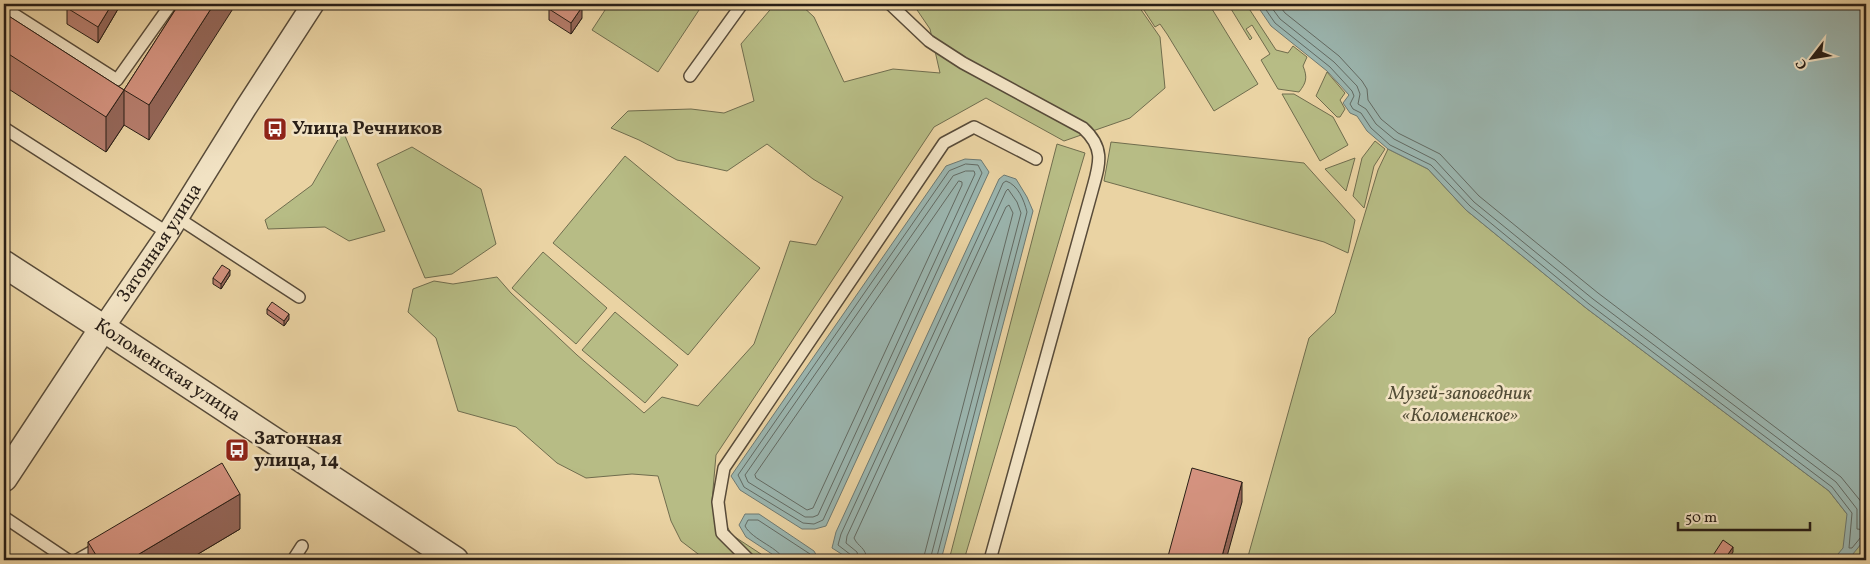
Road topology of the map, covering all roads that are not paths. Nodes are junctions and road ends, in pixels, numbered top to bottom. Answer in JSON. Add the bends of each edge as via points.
{"nodes":[{"id":1,"x":171,"y":4,"type":"edge"},
{"id":2,"x":313,"y":4,"type":"edge"},
{"id":3,"x":742,"y":4,"type":"edge"},
{"id":4,"x":890,"y":4,"type":"edge"},
{"id":5,"x":4,"y":8,"type":"edge"},
{"id":6,"x":690,"y":76,"type":"dead end"},
{"id":7,"x":4,"y":128,"type":"edge"},
{"id":8,"x":1036,"y":160,"type":"dead end"},
{"id":9,"x":173,"y":226,"type":"junction"},
{"id":10,"x":6,"y":268,"type":"edge"},
{"id":11,"x":299,"y":297,"type":"dead end"},
{"id":12,"x":103,"y":328,"type":"junction"},
{"id":13,"x":4,"y":478,"type":"edge"},
{"id":14,"x":4,"y":517,"type":"edge"},
{"id":15,"x":112,"y":540,"type":"edge"},
{"id":16,"x":302,"y":546,"type":"dead end"},
{"id":17,"x":68,"y":560,"type":"edge"},
{"id":18,"x":78,"y":560,"type":"edge"},
{"id":19,"x":293,"y":560,"type":"edge"},
{"id":20,"x":455,"y":560,"type":"edge"},
{"id":21,"x":749,"y":560,"type":"edge"},
{"id":22,"x":990,"y":560,"type":"edge"}],
"edges":[{"from":1,"to":5,"type":"lane","via":[[117,80]]},
{"from":2,"to":9,"type":"street","name":"Затонная улица"},
{"from":3,"to":6,"type":"lane"},
{"from":4,"to":22,"type":"lane","via":[[928,41],[1083,128],[1098,146],[1100,157]]},
{"from":7,"to":9,"type":"lane"},
{"from":8,"to":21,"type":"lane","via":[[974,127],[944,144],[724,468],[718,502],[722,533]]},
{"from":9,"to":11,"type":"lane"},
{"from":9,"to":12,"type":"street","name":"Затонная улица"},
{"from":10,"to":12,"type":"street","name":"Коломенская улица"},
{"from":12,"to":13,"type":"street","name":"Затонная улица"},
{"from":12,"to":20,"type":"street","name":"Коломенская улица"},
{"from":14,"to":17,"type":"lane"},
{"from":15,"to":18,"type":"lane"},
{"from":16,"to":19,"type":"lane"}]}
